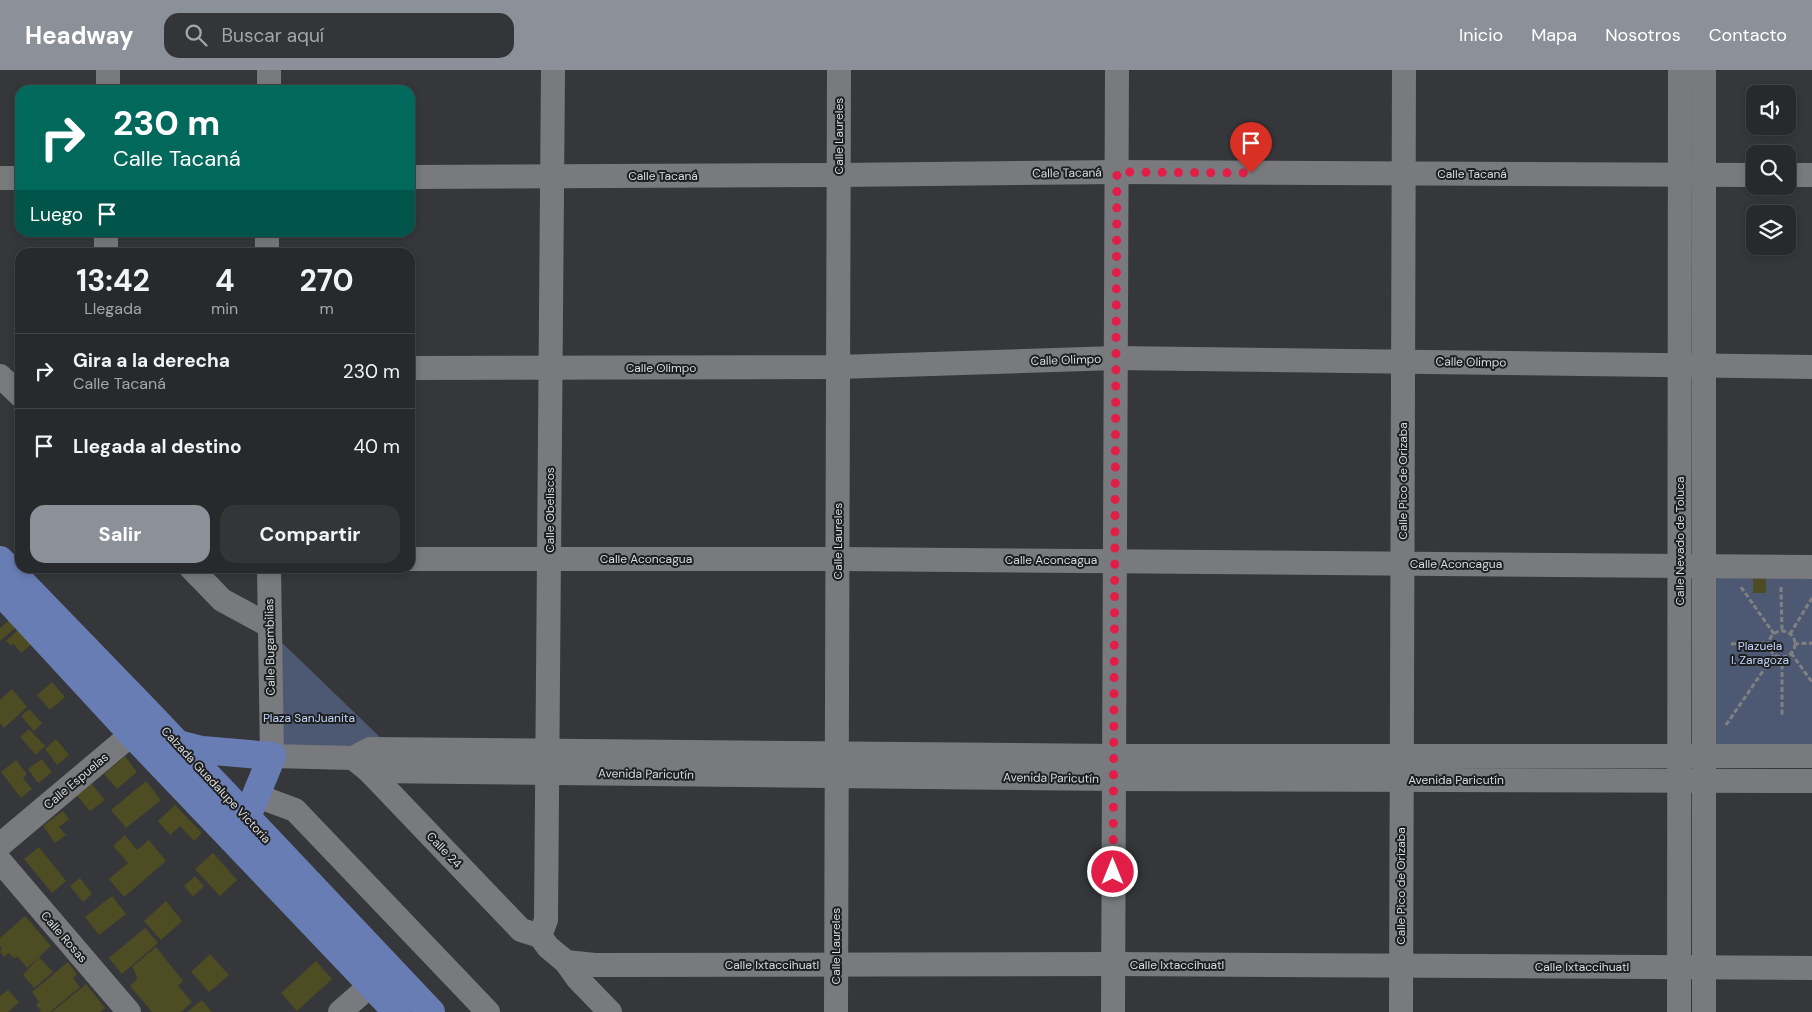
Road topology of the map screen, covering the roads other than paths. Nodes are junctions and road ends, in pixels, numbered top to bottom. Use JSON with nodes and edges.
{"nodes":[{"id":1,"x":108,"y":70,"type":"edge"},
{"id":2,"x":269,"y":70,"type":"edge"},
{"id":3,"x":553,"y":70,"type":"edge"},
{"id":4,"x":839,"y":70,"type":"edge"},
{"id":5,"x":1117,"y":70,"type":"edge"},
{"id":6,"x":1404,"y":70,"type":"edge"},
{"id":7,"x":1680,"y":70,"type":"edge"},
{"id":8,"x":1704,"y":70,"type":"edge"},
{"id":9,"x":108,"y":85,"type":"edge"},
{"id":10,"x":269,"y":85,"type":"edge"},
{"id":11,"x":1117,"y":172,"type":"junction"},
{"id":12,"x":1404,"y":173,"type":"junction"},
{"id":13,"x":839,"y":175,"type":"junction"},
{"id":14,"x":1680,"y":175,"type":"junction"},
{"id":15,"x":1704,"y":175,"type":"junction"},
{"id":16,"x":1746,"y":175,"type":"edge"},
{"id":17,"x":1796,"y":175,"type":"edge"},
{"id":18,"x":1812,"y":175,"type":"edge"},
{"id":19,"x":553,"y":176,"type":"junction"},
{"id":20,"x":415,"y":177,"type":"edge"},
{"id":21,"x":0,"y":178,"type":"edge"},
{"id":22,"x":15,"y":178,"type":"edge"},
{"id":23,"x":1116,"y":358,"type":"junction"},
{"id":24,"x":1403,"y":362,"type":"junction"},
{"id":25,"x":1680,"y":365,"type":"junction"},
{"id":26,"x":1704,"y":365,"type":"junction"},
{"id":27,"x":838,"y":367,"type":"junction"},
{"id":28,"x":1812,"y":367,"type":"edge"},
{"id":29,"x":415,"y":368,"type":"edge"},
{"id":30,"x":551,"y":368,"type":"junction"},
{"id":31,"x":15,"y":374,"type":"edge"},
{"id":32,"x":0,"y":375,"type":"edge"},
{"id":33,"x":15,"y":390,"type":"edge"},
{"id":34,"x":415,"y":559,"type":"edge"},
{"id":35,"x":550,"y":559,"type":"junction"},
{"id":36,"x":838,"y":559,"type":"junction"},
{"id":37,"x":0,"y":560,"type":"edge"},
{"id":38,"x":1115,"y":561,"type":"junction"},
{"id":39,"x":1402,"y":563,"type":"junction"},
{"id":40,"x":1680,"y":566,"type":"junction"},
{"id":41,"x":1704,"y":566,"type":"junction"},
{"id":42,"x":1812,"y":566,"type":"edge"},
{"id":43,"x":197,"y":573,"type":"edge"},
{"id":44,"x":269,"y":573,"type":"edge"},
{"id":45,"x":0,"y":591,"type":"edge"},
{"id":46,"x":270,"y":626,"type":"junction"},
{"id":47,"x":142,"y":725,"type":"junction"},
{"id":48,"x":178,"y":744,"type":"junction"},
{"id":49,"x":272,"y":756,"type":"junction"},
{"id":50,"x":1114,"y":756,"type":"junction"},
{"id":51,"x":1402,"y":756,"type":"junction"},
{"id":52,"x":1680,"y":756,"type":"junction"},
{"id":53,"x":1704,"y":756,"type":"junction"},
{"id":54,"x":1812,"y":756,"type":"edge"},
{"id":55,"x":364,"y":759,"type":"junction"},
{"id":56,"x":549,"y":762,"type":"junction"},
{"id":57,"x":837,"y":764,"type":"junction"},
{"id":58,"x":1114,"y":779,"type":"junction"},
{"id":59,"x":1402,"y":780,"type":"junction"},
{"id":60,"x":1680,"y":780,"type":"junction"},
{"id":61,"x":1704,"y":780,"type":"junction"},
{"id":62,"x":1812,"y":781,"type":"edge"},
{"id":63,"x":205,"y":792,"type":"junction"},
{"id":64,"x":268,"y":800,"type":"junction"},
{"id":65,"x":247,"y":829,"type":"junction"},
{"id":66,"x":0,"y":845,"type":"edge"},
{"id":67,"x":0,"y":862,"type":"edge"},
{"id":68,"x":544,"y":941,"type":"junction"},
{"id":69,"x":566,"y":962,"type":"junction"},
{"id":70,"x":1113,"y":964,"type":"junction"},
{"id":71,"x":836,"y":965,"type":"junction"},
{"id":72,"x":1401,"y":966,"type":"junction"},
{"id":73,"x":1679,"y":967,"type":"junction"},
{"id":74,"x":1704,"y":968,"type":"junction"},
{"id":75,"x":1812,"y":968,"type":"edge"},
{"id":76,"x":371,"y":985,"type":"junction"},
{"id":77,"x":129,"y":1012,"type":"edge"},
{"id":78,"x":340,"y":1012,"type":"edge"},
{"id":79,"x":397,"y":1012,"type":"edge"},
{"id":80,"x":431,"y":1012,"type":"edge"},
{"id":81,"x":488,"y":1012,"type":"edge"},
{"id":82,"x":610,"y":1012,"type":"edge"},
{"id":83,"x":836,"y":1012,"type":"edge"},
{"id":84,"x":1113,"y":1012,"type":"edge"},
{"id":85,"x":1401,"y":1012,"type":"edge"},
{"id":86,"x":1680,"y":1012,"type":"edge"},
{"id":87,"x":1704,"y":1012,"type":"edge"}],
"edges":[{"from":1,"to":9,"type":"street"},
{"from":2,"to":10,"type":"street"},
{"from":3,"to":19,"type":"street","name":"Calle Obeliscos"},
{"from":4,"to":13,"type":"street","name":"Calle Laureles"},
{"from":5,"to":11,"type":"street"},
{"from":6,"to":12,"type":"street","name":"Calle Pico de Orizaba"},
{"from":7,"to":14,"type":"street","name":"Calle Nevado de Toluca"},
{"from":8,"to":15,"type":"street","name":"Calle Nevado de Toluca"},
{"from":11,"to":12,"type":"street","name":"Calle Tacaná"},
{"from":11,"to":13,"type":"street","name":"Calle Tacaná"},
{"from":11,"to":23,"type":"street"},
{"from":12,"to":14,"type":"street","name":"Calle Tacaná"},
{"from":12,"to":24,"type":"street","name":"Calle Pico de Orizaba"},
{"from":13,"to":19,"type":"street","name":"Calle Tacaná"},
{"from":13,"to":27,"type":"street","name":"Calle Laureles"},
{"from":14,"to":15,"type":"street","name":"Calle Tacaná"},
{"from":14,"to":25,"type":"street","name":"Calle Nevado de Toluca"},
{"from":15,"to":16,"type":"street","name":"Calle Tacaná"},
{"from":15,"to":26,"type":"street","name":"Calle Nevado de Toluca"},
{"from":17,"to":18,"type":"street"},
{"from":19,"to":20,"type":"street","name":"Calle Tacaná"},
{"from":19,"to":30,"type":"street","name":"Calle Obeliscos"},
{"from":21,"to":22,"type":"street"},
{"from":23,"to":24,"type":"street","name":"Calle Olimpo"},
{"from":23,"to":27,"type":"street","name":"Calle Olimpo"},
{"from":23,"to":38,"type":"street"},
{"from":24,"to":25,"type":"street","name":"Calle Olimpo"},
{"from":24,"to":39,"type":"street","name":"Calle Pico de Orizaba"},
{"from":25,"to":26,"type":"street","name":"Calle Olimpo"},
{"from":25,"to":40,"type":"street","name":"Calle Nevado de Toluca"},
{"from":26,"to":28,"type":"street","name":"Calle Olimpo"},
{"from":26,"to":41,"type":"street","name":"Calle Nevado de Toluca"},
{"from":27,"to":30,"type":"street","name":"Calle Olimpo"},
{"from":27,"to":36,"type":"street","name":"Calle Laureles"},
{"from":29,"to":30,"type":"street","name":"Calle Olimpo"},
{"from":30,"to":35,"type":"street","name":"Calle Obeliscos"},
{"from":31,"to":32,"type":"street"},
{"from":32,"to":33,"type":"street"},
{"from":34,"to":35,"type":"street","name":"Calle Aconcagua"},
{"from":35,"to":36,"type":"street","name":"Calle Aconcagua"},
{"from":35,"to":56,"type":"street","name":"Calle Obeliscos"},
{"from":36,"to":38,"type":"street","name":"Calle Aconcagua"},
{"from":36,"to":57,"type":"street","name":"Calle Laureles"},
{"from":37,"to":47,"type":"main road","name":"Calzada Guadalupe Victoria"},
{"from":38,"to":39,"type":"street","name":"Calle Aconcagua"},
{"from":38,"to":50,"type":"street"},
{"from":39,"to":40,"type":"street","name":"Calle Aconcagua"},
{"from":39,"to":51,"type":"street","name":"Calle Pico de Orizaba"},
{"from":40,"to":41,"type":"street","name":"Calle Aconcagua"},
{"from":40,"to":52,"type":"street","name":"Calle Nevado de Toluca"},
{"from":41,"to":42,"type":"street","name":"Calle Aconcagua"},
{"from":41,"to":53,"type":"street","name":"Calle Nevado de Toluca"},
{"from":43,"to":46,"type":"street"},
{"from":44,"to":46,"type":"street","name":"Calle Bugambilias"},
{"from":45,"to":47,"type":"main road","name":"Calzada Guadalupe Victoria"},
{"from":46,"to":49,"type":"street","name":"Calle Bugambilias"},
{"from":47,"to":48,"type":"main road","name":"Calzada Guadalupe Victoria"},
{"from":47,"to":63,"type":"main road","name":"Calzada Guadalupe Victoria"},
{"from":47,"to":66,"type":"street","name":"Calle Espuelas"},
{"from":48,"to":49,"type":"main road"},
{"from":48,"to":63,"type":"main road","name":"Calzada Guadalupe Victoria"},
{"from":49,"to":55,"type":"street","name":"Avenida Paricutín"},
{"from":49,"to":63,"type":"main road"},
{"from":49,"to":64,"type":"main road"},
{"from":49,"to":65,"type":"main road"},
{"from":50,"to":51,"type":"street","name":"Avenida Paricutín"},
{"from":50,"to":57,"type":"street","name":"Avenida Paricutín"},
{"from":50,"to":58,"type":"street"},
{"from":51,"to":52,"type":"street","name":"Avenida Paricutín"},
{"from":51,"to":59,"type":"street","name":"Calle Pico de Orizaba"},
{"from":52,"to":53,"type":"street","name":"Avenida Paricutín"},
{"from":52,"to":60,"type":"street","name":"Calle Nevado de Toluca"},
{"from":53,"to":54,"type":"street","name":"Avenida Paricutín"},
{"from":53,"to":61,"type":"street","name":"Calle Nevado de Toluca"},
{"from":55,"to":56,"type":"street","name":"Avenida Paricutín"},
{"from":55,"to":68,"type":"street","name":"Calle 24"},
{"from":56,"to":57,"type":"street","name":"Avenida Paricutín"},
{"from":56,"to":68,"type":"street","name":"Calle Obeliscos"},
{"from":57,"to":58,"type":"street","name":"Avenida Paricutín"},
{"from":57,"to":71,"type":"street","name":"Calle Laureles"},
{"from":58,"to":59,"type":"street","name":"Avenida Paricutín"},
{"from":58,"to":70,"type":"street"},
{"from":59,"to":60,"type":"street","name":"Avenida Paricutín"},
{"from":59,"to":72,"type":"street","name":"Calle Pico de Orizaba"},
{"from":60,"to":61,"type":"street","name":"Avenida Paricutín"},
{"from":60,"to":73,"type":"street","name":"Calle Nevado de Toluca"},
{"from":61,"to":62,"type":"street","name":"Avenida Paricutín"},
{"from":61,"to":74,"type":"street","name":"Calle Nevado de Toluca"},
{"from":63,"to":65,"type":"main road","name":"Calzada Guadalupe Victoria"},
{"from":64,"to":65,"type":"main road"},
{"from":64,"to":81,"type":"street"},
{"from":65,"to":76,"type":"main road","name":"Calzada Guadalupe Victoria"},
{"from":65,"to":80,"type":"main road","name":"Calzada Guadalupe Victoria"},
{"from":67,"to":77,"type":"street","name":"Calle Rosas"},
{"from":68,"to":69,"type":"street"},
{"from":69,"to":71,"type":"street","name":"Calle Ixtaccihuatl"},
{"from":69,"to":82,"type":"street"},
{"from":70,"to":71,"type":"street","name":"Calle Ixtaccihuatl"},
{"from":70,"to":72,"type":"street","name":"Calle Ixtaccihuatl"},
{"from":70,"to":84,"type":"street"},
{"from":71,"to":83,"type":"street","name":"Calle Laureles"},
{"from":72,"to":73,"type":"street","name":"Calle Ixtaccihuatl"},
{"from":72,"to":85,"type":"street","name":"Calle Pico de Orizaba"},
{"from":73,"to":74,"type":"street","name":"Calle Ixtaccihuatl"},
{"from":73,"to":86,"type":"street","name":"Calle Nevado de Toluca"},
{"from":74,"to":75,"type":"street","name":"Calle Ixtaccihuatl"},
{"from":74,"to":87,"type":"street","name":"Calle Nevado de Toluca"},
{"from":76,"to":78,"type":"street"},
{"from":76,"to":79,"type":"main road","name":"Calzada Guadalupe Victoria"}]}
